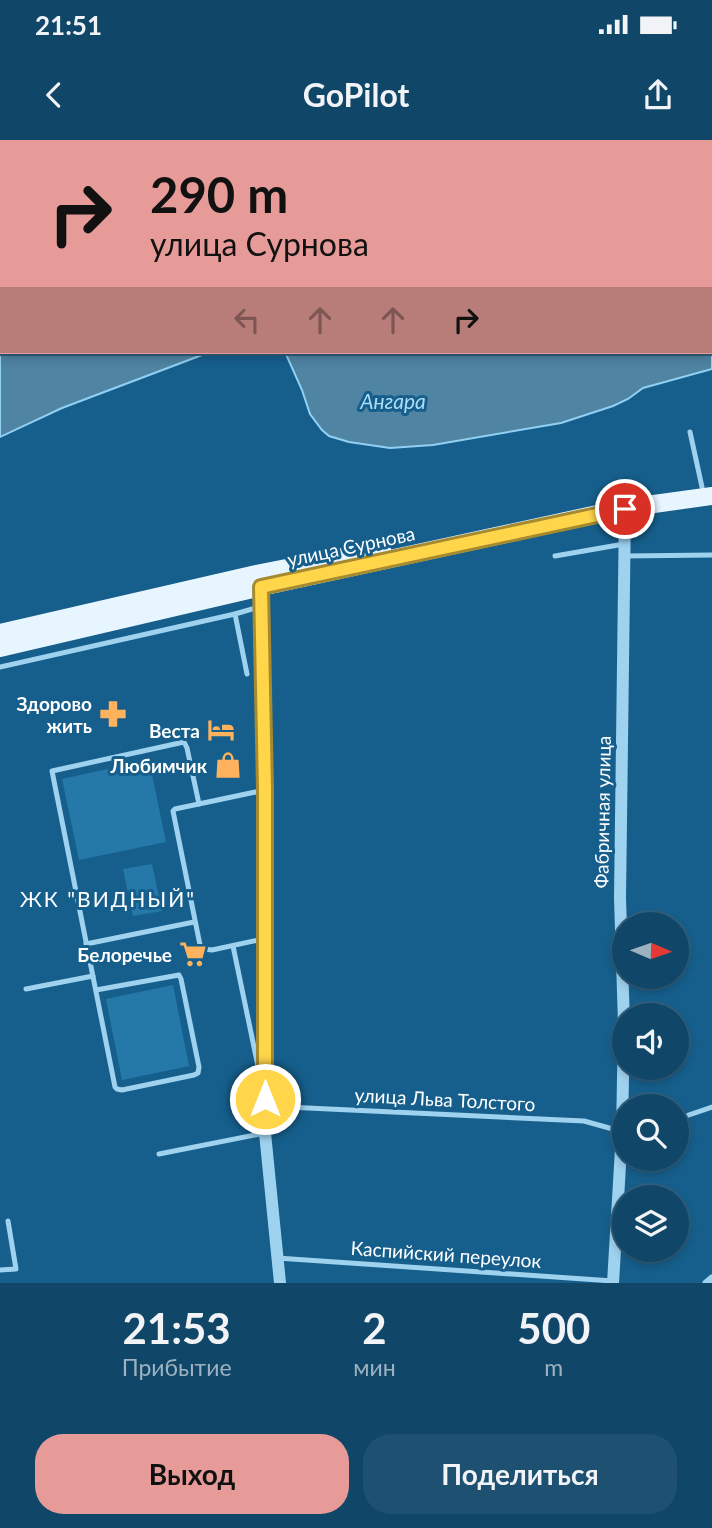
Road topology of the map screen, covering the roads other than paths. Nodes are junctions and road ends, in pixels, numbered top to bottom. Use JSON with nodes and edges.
{"nodes":[{"id":1,"x":691,"y":432,"type":"dead end"},
{"id":2,"x":709,"y":489,"type":"edge"},
{"id":3,"x":625,"y":509,"type":"junction"},
{"id":4,"x":624,"y":550,"type":"junction"},
{"id":5,"x":712,"y":555,"type":"edge"},
{"id":6,"x":555,"y":556,"type":"dead end"},
{"id":7,"x":261,"y":587,"type":"junction"},
{"id":8,"x":262,"y":606,"type":"junction"},
{"id":9,"x":235,"y":614,"type":"junction"},
{"id":10,"x":0,"y":633,"type":"edge"},
{"id":11,"x":0,"y":648,"type":"edge"},
{"id":12,"x":0,"y":667,"type":"edge"},
{"id":13,"x":247,"y":674,"type":"dead end"},
{"id":14,"x":265,"y":790,"type":"junction"},
{"id":15,"x":199,"y":804,"type":"junction"},
{"id":16,"x":194,"y":922,"type":"junction"},
{"id":17,"x":264,"y":939,"type":"junction"},
{"id":18,"x":86,"y":944,"type":"junction"},
{"id":19,"x":233,"y":946,"type":"junction"},
{"id":20,"x":93,"y":976,"type":"junction"},
{"id":21,"x":26,"y":989,"type":"dead end"},
{"id":22,"x":96,"y":990,"type":"junction"},
{"id":23,"x":623,"y":1094,"type":"edge"},
{"id":24,"x":265,"y":1102,"type":"junction"},
{"id":25,"x":712,"y":1107,"type":"edge"},
{"id":26,"x":689,"y":1115,"type":"edge"},
{"id":27,"x":612,"y":1128,"type":"edge"},
{"id":28,"x":265,"y":1133,"type":"junction"},
{"id":29,"x":159,"y":1154,"type":"dead end"},
{"id":30,"x":620,"y":1171,"type":"edge"},
{"id":31,"x":8,"y":1221,"type":"dead end"},
{"id":32,"x":277,"y":1258,"type":"junction"},
{"id":33,"x":0,"y":1270,"type":"edge"},
{"id":34,"x":712,"y":1278,"type":"edge"},
{"id":35,"x":613,"y":1282,"type":"edge"},
{"id":36,"x":280,"y":1283,"type":"edge"},
{"id":37,"x":706,"y":1283,"type":"edge"}],
"edges":[{"from":1,"to":2,"type":"lane"},
{"from":2,"to":3,"type":"main road","name":"улица Сурнова"},
{"from":2,"to":10,"type":"main road","name":"улица Сурнова"},
{"from":3,"to":4,"type":"street","name":"Фабричная улица"},
{"from":3,"to":7,"type":"main road","name":"улица Сурнова"},
{"from":4,"to":5,"type":"lane"},
{"from":4,"to":6,"type":"lane"},
{"from":4,"to":23,"type":"street","name":"Фабричная улица"},
{"from":7,"to":8,"type":"street"},
{"from":7,"to":11,"type":"main road","name":"улица Сурнова"},
{"from":8,"to":9,"type":"lane"},
{"from":8,"to":14,"type":"street"},
{"from":9,"to":12,"type":"lane"},
{"from":9,"to":13,"type":"lane"},
{"from":14,"to":15,"type":"lane"},
{"from":14,"to":17,"type":"street"},
{"from":15,"to":16,"type":"lane"},
{"from":15,"to":18,"type":"lane"},
{"from":16,"to":18,"type":"lane"},
{"from":16,"to":19,"type":"lane"},
{"from":17,"to":19,"type":"lane"},
{"from":17,"to":24,"type":"street"},
{"from":18,"to":20,"type":"lane"},
{"from":19,"to":24,"type":"lane"},
{"from":20,"to":21,"type":"lane"},
{"from":20,"to":22,"type":"lane"},
{"from":22,"to":22,"type":"lane"},
{"from":24,"to":27,"type":"lane","name":"улица Льва Толстого"},
{"from":24,"to":28,"type":"street"},
{"from":25,"to":26,"type":"lane"},
{"from":28,"to":29,"type":"lane"},
{"from":28,"to":32,"type":"street"},
{"from":30,"to":35,"type":"street","name":"Фабричная улица"},
{"from":31,"to":33,"type":"lane"},
{"from":32,"to":35,"type":"lane","name":"Каспийский переулок"},
{"from":32,"to":36,"type":"street"},
{"from":34,"to":37,"type":"street"}]}
